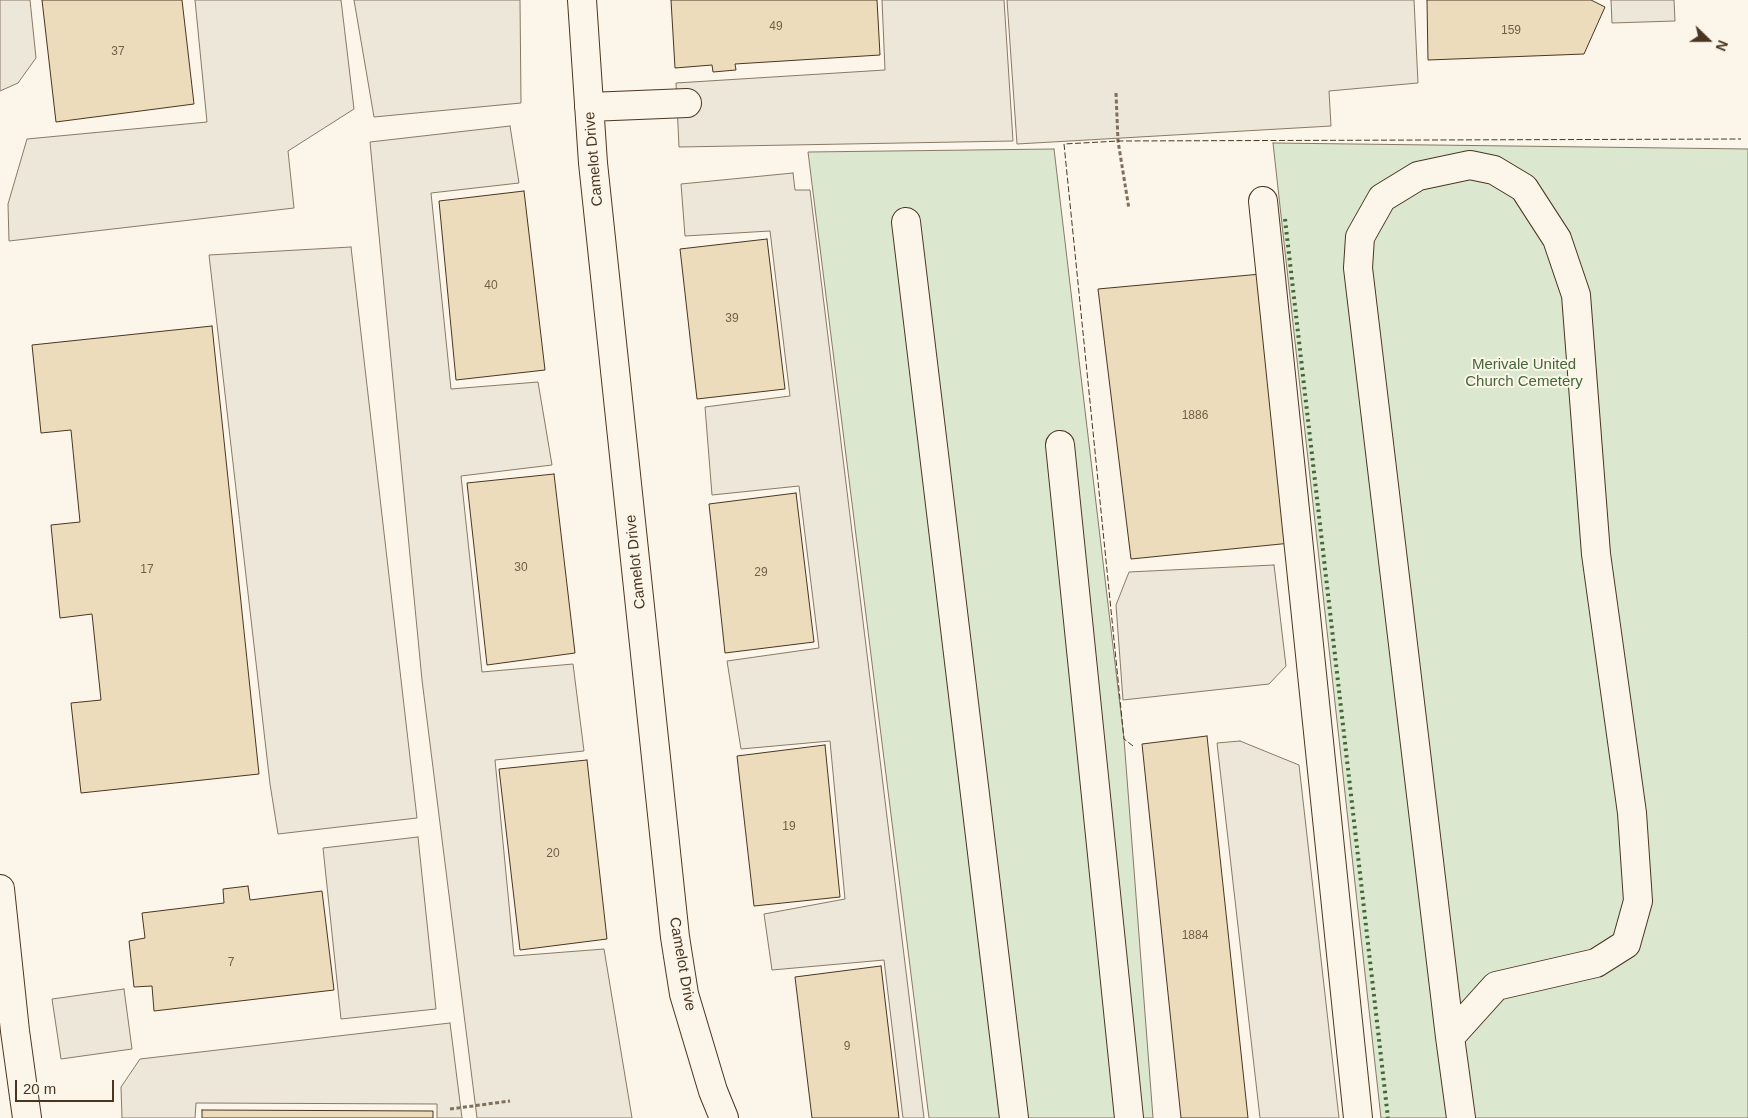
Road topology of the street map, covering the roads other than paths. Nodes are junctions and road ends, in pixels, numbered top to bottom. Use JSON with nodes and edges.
{"nodes":[{"id":1,"x":582,"y":0,"type":"edge"},
{"id":2,"x":687,"y":103,"type":"dead end"},
{"id":3,"x":589,"y":107,"type":"junction"},
{"id":4,"x":1263,"y":201,"type":"dead end"},
{"id":5,"x":906,"y":222,"type":"dead end"},
{"id":6,"x":1060,"y":445,"type":"dead end"},
{"id":7,"x":0,"y":889,"type":"edge"},
{"id":8,"x":7,"y":1032,"type":"edge"},
{"id":9,"x":1450,"y":1037,"type":"junction"},
{"id":10,"x":26,"y":1118,"type":"edge"},
{"id":11,"x":724,"y":1118,"type":"edge"},
{"id":12,"x":1014,"y":1118,"type":"edge"},
{"id":13,"x":1129,"y":1118,"type":"edge"},
{"id":14,"x":1358,"y":1118,"type":"edge"},
{"id":15,"x":1460,"y":1118,"type":"edge"}],
"edges":[{"from":1,"to":3,"type":"street","name":"Camelot Drive"},
{"from":2,"to":3,"type":"street"},
{"from":3,"to":11,"type":"street","name":"Camelot Drive"},
{"from":4,"to":14,"type":"street"},
{"from":5,"to":12,"type":"street"},
{"from":6,"to":13,"type":"street"},
{"from":7,"to":8,"type":"street"},
{"from":8,"to":10,"type":"street"},
{"from":9,"to":9,"type":"street"},
{"from":9,"to":15,"type":"street"}]}
